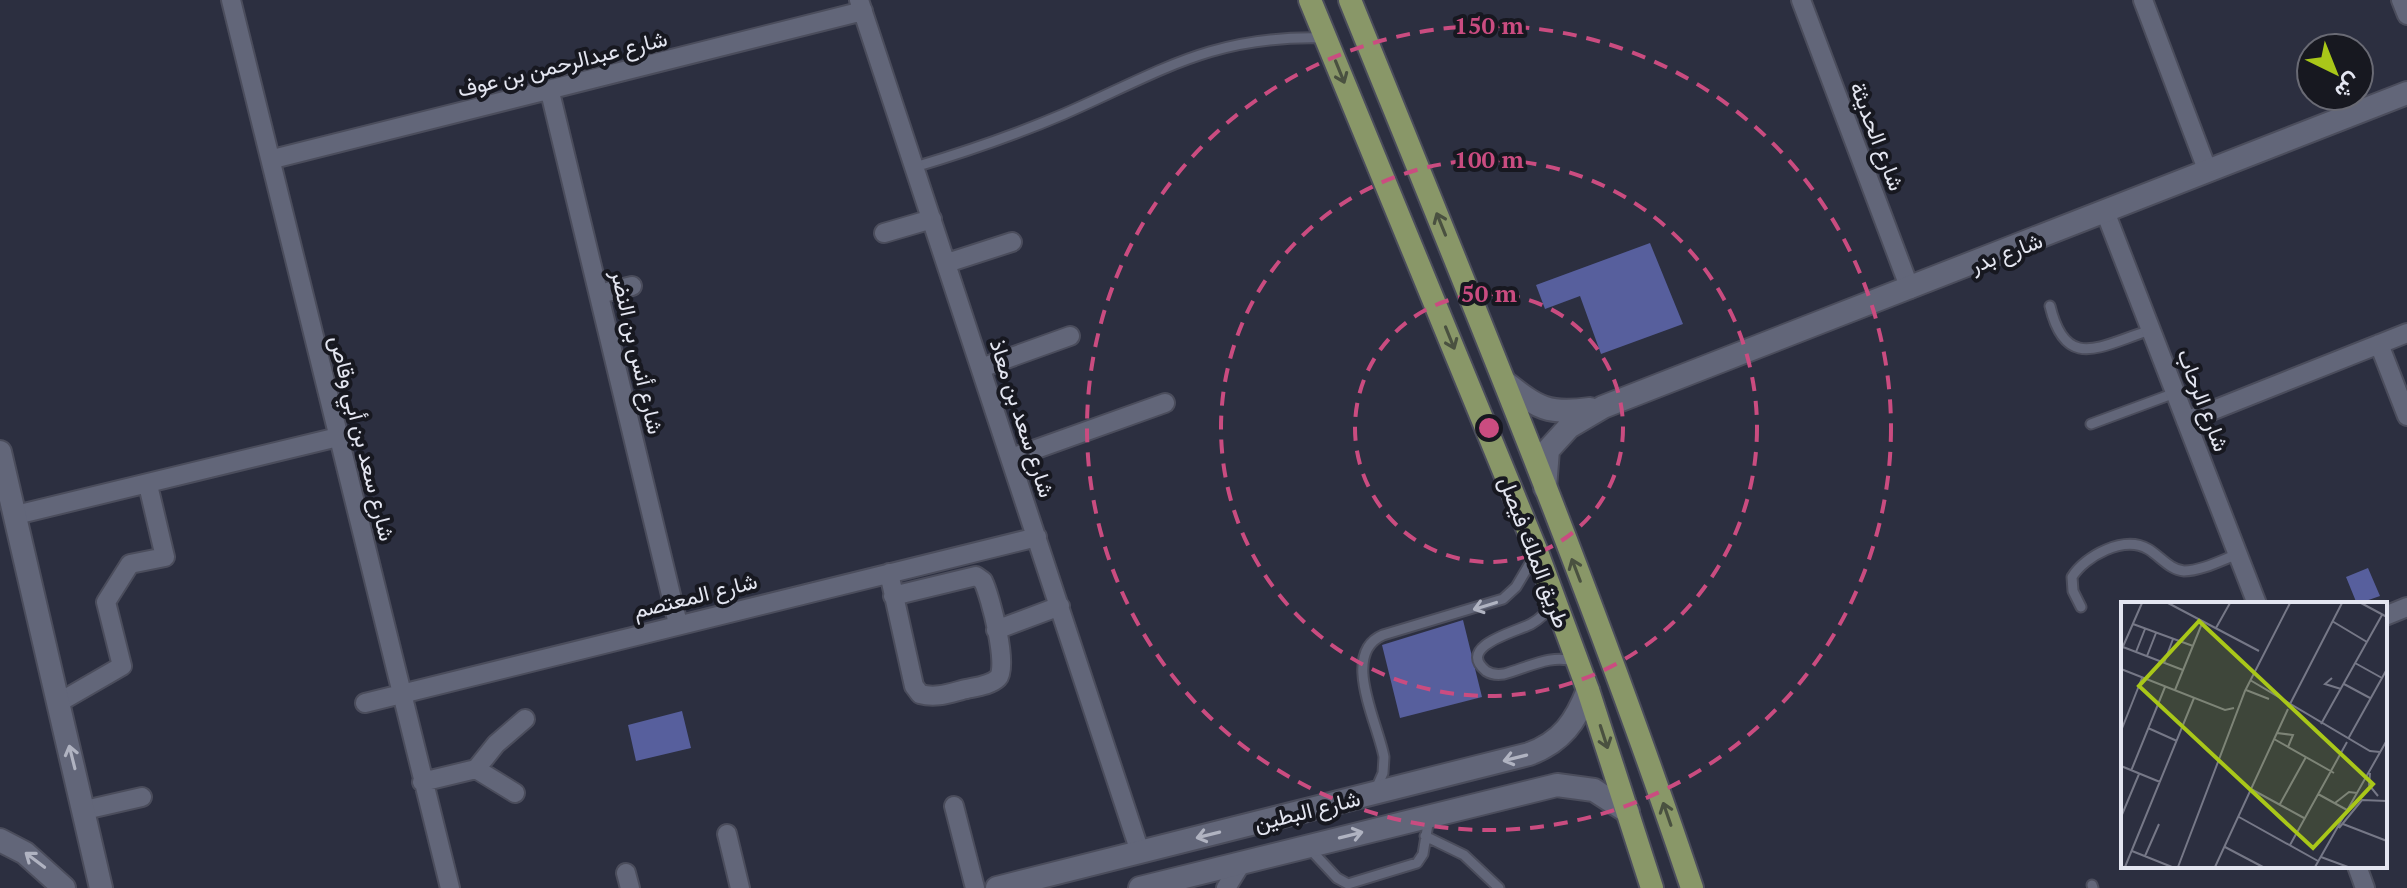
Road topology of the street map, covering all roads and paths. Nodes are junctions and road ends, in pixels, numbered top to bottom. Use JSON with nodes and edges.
{"nodes":[{"id":1,"x":231,"y":0,"type":"edge"},
{"id":2,"x":1310,"y":0,"type":"edge"},
{"id":3,"x":1350,"y":0,"type":"edge"},
{"id":4,"x":1801,"y":0,"type":"edge"},
{"id":5,"x":2143,"y":0,"type":"edge"},
{"id":6,"x":2401,"y":0,"type":"edge"},
{"id":7,"x":861,"y":6,"type":"edge"},
{"id":8,"x":2407,"y":15,"type":"edge"},
{"id":9,"x":1325,"y":38,"type":"junction"},
{"id":10,"x":550,"y":92,"type":"junction"},
{"id":11,"x":2407,"y":93,"type":"edge"},
{"id":12,"x":273,"y":159,"type":"junction"},
{"id":13,"x":915,"y":167,"type":"junction"},
{"id":14,"x":2208,"y":172,"type":"junction"},
{"id":15,"x":2106,"y":214,"type":"junction"},
{"id":16,"x":932,"y":219,"type":"junction"},
{"id":17,"x":884,"y":233,"type":"dead end"},
{"id":18,"x":1012,"y":242,"type":"dead end"},
{"id":19,"x":947,"y":263,"type":"junction"},
{"id":20,"x":632,"y":286,"type":"dead end"},
{"id":21,"x":1910,"y":289,"type":"junction"},
{"id":22,"x":599,"y":294,"type":"junction"},
{"id":23,"x":2050,"y":306,"type":"dead end"},
{"id":24,"x":2151,"y":330,"type":"junction"},
{"id":25,"x":2407,"y":333,"type":"edge"},
{"id":26,"x":1070,"y":336,"type":"dead end"},
{"id":27,"x":2379,"y":344,"type":"junction"},
{"id":28,"x":981,"y":368,"type":"junction"},
{"id":29,"x":1506,"y":383,"type":"junction"},
{"id":30,"x":2175,"y":393,"type":"junction"},
{"id":31,"x":1165,"y":403,"type":"dead end"},
{"id":32,"x":1603,"y":407,"type":"junction"},
{"id":33,"x":2407,"y":416,"type":"edge"},
{"id":34,"x":2186,"y":421,"type":"junction"},
{"id":35,"x":2091,"y":424,"type":"dead end"},
{"id":36,"x":338,"y":437,"type":"junction"},
{"id":37,"x":0,"y":452,"type":"edge"},
{"id":38,"x":1011,"y":458,"type":"junction"},
{"id":39,"x":148,"y":485,"type":"junction"},
{"id":40,"x":1545,"y":489,"type":"junction"},
{"id":41,"x":16,"y":515,"type":"junction"},
{"id":42,"x":1037,"y":537,"type":"junction"},
{"id":43,"x":1537,"y":552,"type":"junction"},
{"id":44,"x":2238,"y":554,"type":"junction"},
{"id":45,"x":889,"y":573,"type":"junction"},
{"id":46,"x":893,"y":596,"type":"junction"},
{"id":47,"x":1554,"y":600,"type":"junction"},
{"id":48,"x":2256,"y":602,"type":"edge"},
{"id":49,"x":1060,"y":606,"type":"junction"},
{"id":50,"x":2081,"y":607,"type":"dead end"},
{"id":51,"x":2407,"y":607,"type":"edge"},
{"id":52,"x":2387,"y":615,"type":"edge"},
{"id":53,"x":678,"y":624,"type":"junction"},
{"id":54,"x":996,"y":630,"type":"junction"},
{"id":55,"x":1578,"y":663,"type":"junction"},
{"id":56,"x":1588,"y":690,"type":"junction"},
{"id":57,"x":401,"y":695,"type":"junction"},
{"id":58,"x":58,"y":703,"type":"junction"},
{"id":59,"x":365,"y":703,"type":"dead end"},
{"id":60,"x":522,"y":713,"type":"dead end"},
{"id":61,"x":476,"y":769,"type":"junction"},
{"id":62,"x":1434,"y":778,"type":"junction"},
{"id":63,"x":422,"y":782,"type":"junction"},
{"id":64,"x":515,"y":793,"type":"dead end"},
{"id":65,"x":1373,"y":793,"type":"junction"},
{"id":66,"x":142,"y":797,"type":"dead end"},
{"id":67,"x":954,"y":806,"type":"dead end"},
{"id":68,"x":85,"y":810,"type":"junction"},
{"id":69,"x":1628,"y":812,"type":"junction"},
{"id":70,"x":1428,"y":826,"type":"junction"},
{"id":71,"x":727,"y":834,"type":"dead end"},
{"id":72,"x":0,"y":840,"type":"edge"},
{"id":73,"x":1307,"y":846,"type":"junction"},
{"id":74,"x":1140,"y":852,"type":"junction"},
{"id":75,"x":1242,"y":862,"type":"junction"},
{"id":76,"x":2358,"y":868,"type":"edge"},
{"id":77,"x":1156,"y":886,"type":"edge"},
{"id":78,"x":64,"y":888,"type":"edge"},
{"id":79,"x":101,"y":888,"type":"edge"},
{"id":80,"x":450,"y":888,"type":"edge"},
{"id":81,"x":740,"y":888,"type":"edge"},
{"id":82,"x":975,"y":888,"type":"edge"},
{"id":83,"x":997,"y":888,"type":"edge"},
{"id":84,"x":1226,"y":888,"type":"edge"},
{"id":85,"x":1499,"y":888,"type":"edge"},
{"id":86,"x":1652,"y":888,"type":"edge"},
{"id":87,"x":1692,"y":888,"type":"edge"},
{"id":88,"x":2365,"y":888,"type":"edge"}],
"edges":[{"from":1,"to":12,"type":"street","name":"شارع سعد بن أبي وقاص"},
{"from":2,"to":9,"type":"main road","name":"طريق الملك فيصل"},
{"from":29,"to":3,"type":"main road","name":"طريق الملك فيصل","one_way":true},
{"from":4,"to":21,"type":"street","name":"شارع الحديثة"},
{"from":5,"to":14,"type":"street"},
{"from":6,"to":8,"type":"street"},
{"from":7,"to":10,"type":"street","name":"شارع عبدالرحمن بن عوف"},
{"from":7,"to":13,"type":"street","name":"شارع سعد بن معاذ"},
{"from":9,"to":13,"type":"lane"},
{"from":9,"to":43,"type":"main road","name":"طريق الملك فيصل","one_way":true},
{"from":10,"to":12,"type":"street","name":"شارع عبدالرحمن بن عوف"},
{"from":10,"to":22,"type":"street","name":"شارع أنس بن النضر"},
{"from":11,"to":14,"type":"street","name":"شارع بدر"},
{"from":12,"to":36,"type":"street","name":"شارع سعد بن أبي وقاص"},
{"from":13,"to":16,"type":"street","name":"شارع سعد بن معاذ"},
{"from":14,"to":15,"type":"street","name":"شارع بدر"},
{"from":15,"to":21,"type":"street","name":"شارع بدر"},
{"from":15,"to":24,"type":"street","name":"شارع الرحاب"},
{"from":16,"to":17,"type":"street"},
{"from":16,"to":19,"type":"street","name":"شارع سعد بن معاذ"},
{"from":18,"to":19,"type":"street"},
{"from":19,"to":28,"type":"street","name":"شارع سعد بن معاذ"},
{"from":20,"to":22,"type":"street"},
{"from":21,"to":32,"type":"street","name":"شارع بدر"},
{"from":22,"to":53,"type":"street","name":"شارع أنس بن النضر"},
{"from":23,"to":24,"type":"lane"},
{"from":24,"to":30,"type":"street","name":"شارع الرحاب"},
{"from":25,"to":27,"type":"street"},
{"from":26,"to":28,"type":"street"},
{"from":27,"to":33,"type":"street"},
{"from":27,"to":34,"type":"street"},
{"from":28,"to":38,"type":"street","name":"شارع سعد بن معاذ"},
{"from":29,"to":32,"type":"street","name":"شارع بدر"},
{"from":29,"to":40,"type":"main road","name":"طريق الملك فيصل"},
{"from":30,"to":34,"type":"street","name":"شارع الرحاب"},
{"from":30,"to":35,"type":"lane"},
{"from":31,"to":38,"type":"street"},
{"from":32,"to":40,"type":"street","name":"شارع بدر"},
{"from":34,"to":44,"type":"street","name":"شارع الرحاب"},
{"from":36,"to":39,"type":"street"},
{"from":36,"to":57,"type":"street","name":"شارع سعد بن أبي وقاص"},
{"from":37,"to":41,"type":"street"},
{"from":38,"to":42,"type":"street","name":"شارع سعد بن معاذ"},
{"from":39,"to":41,"type":"street"},
{"from":39,"to":58,"type":"street"},
{"from":87,"to":40,"type":"main road","name":"طريق الملك فيصل","one_way":true},
{"from":41,"to":58,"type":"street"},
{"from":42,"to":45,"type":"street","name":"شارع المعتصم"},
{"from":42,"to":49,"type":"street","name":"شارع سعد بن معاذ"},
{"from":43,"to":47,"type":"main road","name":"طريق الملك فيصل"},
{"from":43,"to":65,"type":"lane","one_way":true},
{"from":44,"to":48,"type":"street","name":"شارع الرحاب"},
{"from":44,"to":50,"type":"lane"},
{"from":45,"to":46,"type":"street"},
{"from":45,"to":53,"type":"street","name":"شارع المعتصم"},
{"from":46,"to":54,"type":"street"},
{"from":46,"to":54,"type":"street"},
{"from":47,"to":55,"type":"main road","name":"طريق الملك فيصل"},
{"from":47,"to":55,"type":"lane"},
{"from":49,"to":54,"type":"street"},
{"from":49,"to":74,"type":"street","name":"شارع سعد بن معاذ"},
{"from":51,"to":52,"type":"street"},
{"from":53,"to":57,"type":"street","name":"شارع المعتصم"},
{"from":55,"to":56,"type":"main road","name":"طريق الملك فيصل"},
{"from":56,"to":62,"type":"street","name":"شارع البطين","one_way":true},
{"from":56,"to":69,"type":"main road","name":"طريق الملك فيصل","one_way":true},
{"from":57,"to":59,"type":"street","name":"شارع المعتصم"},
{"from":57,"to":63,"type":"street","name":"شارع سعد بن أبي وقاص"},
{"from":68,"to":58,"type":"street","one_way":true},
{"from":60,"to":61,"type":"street"},
{"from":61,"to":63,"type":"street"},
{"from":61,"to":64,"type":"street"},
{"from":62,"to":65,"type":"street","name":"شارع البطين"},
{"from":62,"to":70,"type":"street"},
{"from":63,"to":80,"type":"street","name":"شارع سعد بن أبي وقاص"},
{"from":65,"to":74,"type":"street","name":"شارع البطين","one_way":true},
{"from":66,"to":68,"type":"street"},
{"from":67,"to":82,"type":"street"},
{"from":68,"to":79,"type":"street"},
{"from":69,"to":70,"type":"street","name":"شارع البطين"},
{"from":69,"to":86,"type":"main road","name":"طريق الملك فيصل"},
{"from":73,"to":70,"type":"street","name":"شارع البطين","one_way":true},
{"from":70,"to":73,"type":"lane"},
{"from":70,"to":85,"type":"lane"},
{"from":71,"to":81,"type":"street"},
{"from":78,"to":72,"type":"street","one_way":true},
{"from":73,"to":75,"type":"street","name":"شارع البطين"},
{"from":74,"to":83,"type":"street","name":"شارع البطين"},
{"from":75,"to":77,"type":"street","name":"شارع البطين"},
{"from":75,"to":84,"type":"street"},
{"from":76,"to":88,"type":"street"}]}
